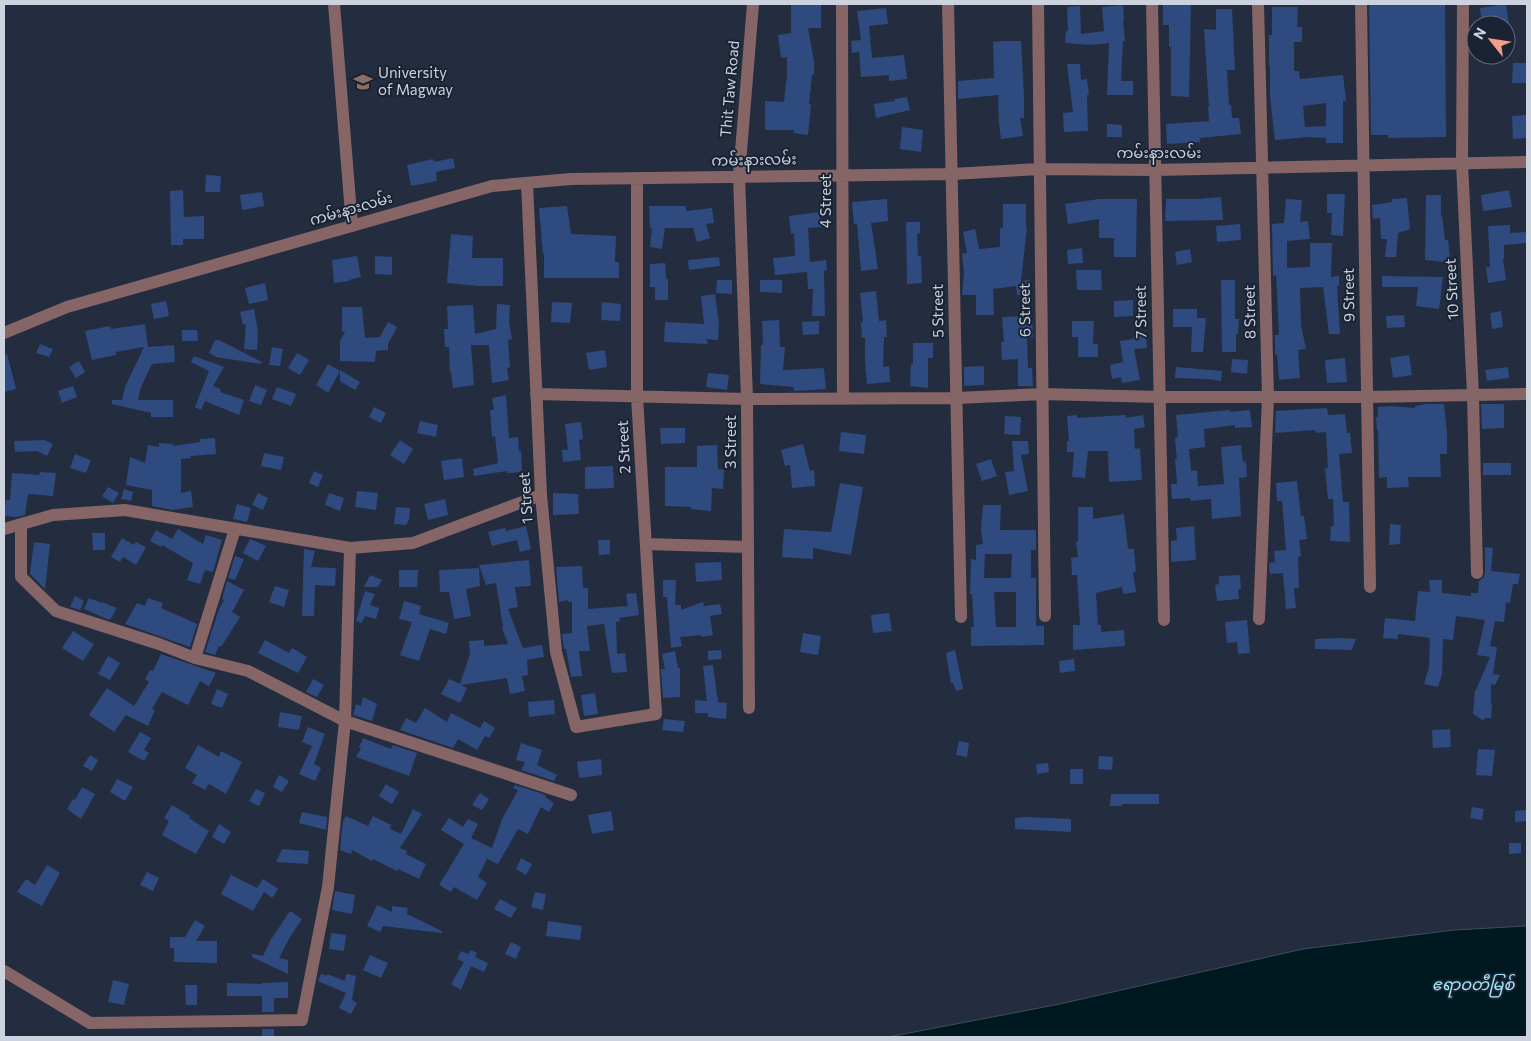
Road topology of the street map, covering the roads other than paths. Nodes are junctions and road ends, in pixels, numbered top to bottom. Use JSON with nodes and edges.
{"nodes":[{"id":1,"x":334,"y":4,"type":"edge"},
{"id":2,"x":753,"y":4,"type":"edge"},
{"id":3,"x":842,"y":4,"type":"edge"},
{"id":4,"x":948,"y":4,"type":"edge"},
{"id":5,"x":1038,"y":4,"type":"edge"},
{"id":6,"x":1152,"y":4,"type":"edge"},
{"id":7,"x":1258,"y":4,"type":"edge"},
{"id":8,"x":1361,"y":4,"type":"edge"},
{"id":9,"x":1463,"y":4,"type":"edge"},
{"id":10,"x":1527,"y":162,"type":"edge"},
{"id":11,"x":1462,"y":164,"type":"junction"},
{"id":12,"x":1364,"y":165,"type":"junction"},
{"id":13,"x":1262,"y":167,"type":"junction"},
{"id":14,"x":1040,"y":169,"type":"junction"},
{"id":15,"x":1155,"y":170,"type":"junction"},
{"id":16,"x":952,"y":174,"type":"junction"},
{"id":17,"x":842,"y":175,"type":"junction"},
{"id":18,"x":739,"y":176,"type":"junction"},
{"id":19,"x":637,"y":178,"type":"junction"},
{"id":20,"x":528,"y":183,"type":"junction"},
{"id":21,"x":352,"y":226,"type":"junction"},
{"id":22,"x":4,"y":333,"type":"edge"},
{"id":23,"x":536,"y":394,"type":"junction"},
{"id":24,"x":1043,"y":394,"type":"junction"},
{"id":25,"x":1527,"y":394,"type":"edge"},
{"id":26,"x":1473,"y":395,"type":"junction"},
{"id":27,"x":637,"y":397,"type":"junction"},
{"id":28,"x":1159,"y":397,"type":"junction"},
{"id":29,"x":1268,"y":397,"type":"junction"},
{"id":30,"x":1367,"y":397,"type":"junction"},
{"id":31,"x":956,"y":398,"type":"junction"},
{"id":32,"x":748,"y":399,"type":"junction"},
{"id":33,"x":843,"y":399,"type":"junction"},
{"id":34,"x":541,"y":495,"type":"junction"},
{"id":35,"x":21,"y":524,"type":"junction"},
{"id":36,"x":4,"y":529,"type":"edge"},
{"id":37,"x":235,"y":529,"type":"junction"},
{"id":38,"x":646,"y":544,"type":"junction"},
{"id":39,"x":748,"y":547,"type":"junction"},
{"id":40,"x":350,"y":548,"type":"junction"},
{"id":41,"x":1476,"y":573,"type":"dead end"},
{"id":42,"x":1370,"y":587,"type":"dead end"},
{"id":43,"x":1045,"y":616,"type":"dead end"},
{"id":44,"x":961,"y":617,"type":"dead end"},
{"id":45,"x":1259,"y":619,"type":"dead end"},
{"id":46,"x":1164,"y":620,"type":"dead end"},
{"id":47,"x":195,"y":658,"type":"junction"},
{"id":48,"x":749,"y":708,"type":"dead end"},
{"id":49,"x":656,"y":714,"type":"joint"},
{"id":50,"x":345,"y":721,"type":"junction"},
{"id":51,"x":571,"y":795,"type":"dead end"},
{"id":52,"x":4,"y":971,"type":"edge"}],
"edges":[{"from":1,"to":21,"type":"street"},
{"from":2,"to":18,"type":"street","name":"Thit Taw Road"},
{"from":3,"to":17,"type":"street","name":"4 Street"},
{"from":4,"to":16,"type":"street","name":"5 Street"},
{"from":5,"to":14,"type":"street","name":"6 Street"},
{"from":6,"to":15,"type":"street","name":"7 Street"},
{"from":7,"to":13,"type":"street","name":"8 Street"},
{"from":8,"to":12,"type":"street","name":"9 Street"},
{"from":9,"to":11,"type":"street","name":"10 Street"},
{"from":10,"to":11,"type":"street","name":"ကမ်းနားလမ်း"},
{"from":11,"to":12,"type":"street","name":"ကမ်းနားလမ်း"},
{"from":11,"to":26,"type":"street","name":"10 Street"},
{"from":12,"to":13,"type":"street","name":"ကမ်းနားလမ်း"},
{"from":12,"to":30,"type":"street","name":"9 Street"},
{"from":13,"to":15,"type":"street","name":"ကမ်းနားလမ်း"},
{"from":13,"to":29,"type":"street","name":"8 Street"},
{"from":14,"to":15,"type":"street","name":"ကမ်းနားလမ်း"},
{"from":14,"to":16,"type":"street","name":"ကမ်းနားလမ်း"},
{"from":14,"to":24,"type":"street","name":"6 Street"},
{"from":15,"to":28,"type":"street","name":"7 Street"},
{"from":16,"to":17,"type":"street","name":"ကမ်းနားလမ်း"},
{"from":16,"to":31,"type":"street","name":"5 Street"},
{"from":17,"to":18,"type":"street","name":"ကမ်းနားလမ်း"},
{"from":17,"to":33,"type":"street","name":"4 Street"},
{"from":18,"to":19,"type":"street","name":"ကမ်းနားလမ်း"},
{"from":18,"to":32,"type":"street","name":"3 Street"},
{"from":19,"to":20,"type":"street","name":"ကမ်းနားလမ်း"},
{"from":19,"to":27,"type":"street","name":"2 Street"},
{"from":20,"to":21,"type":"street","name":"ကမ်းနားလမ်း"},
{"from":20,"to":23,"type":"street","name":"1 Street"},
{"from":21,"to":22,"type":"street","name":"ကမ်းနားလမ်း"},
{"from":23,"to":27,"type":"street"},
{"from":23,"to":34,"type":"street","name":"1 Street"},
{"from":24,"to":28,"type":"street"},
{"from":24,"to":31,"type":"street"},
{"from":24,"to":43,"type":"street","name":"6 Street"},
{"from":25,"to":26,"type":"street"},
{"from":26,"to":30,"type":"street"},
{"from":26,"to":41,"type":"street","name":"10 Street"},
{"from":27,"to":32,"type":"street"},
{"from":27,"to":38,"type":"street","name":"2 Street"},
{"from":28,"to":29,"type":"street"},
{"from":28,"to":46,"type":"street","name":"7 Street"},
{"from":29,"to":30,"type":"street"},
{"from":29,"to":45,"type":"street","name":"8 Street"},
{"from":30,"to":42,"type":"street","name":"9 Street"},
{"from":31,"to":33,"type":"street"},
{"from":31,"to":44,"type":"street","name":"5 Street"},
{"from":32,"to":33,"type":"street"},
{"from":32,"to":39,"type":"street","name":"3 Street"},
{"from":34,"to":40,"type":"street"},
{"from":34,"to":49,"type":"street","name":"1 Street"},
{"from":35,"to":36,"type":"street"},
{"from":35,"to":37,"type":"street"},
{"from":35,"to":47,"type":"street"},
{"from":37,"to":40,"type":"street"},
{"from":37,"to":47,"type":"street"},
{"from":38,"to":39,"type":"street"},
{"from":38,"to":49,"type":"street","name":"2 Street"},
{"from":39,"to":48,"type":"street","name":"3 Street"},
{"from":40,"to":50,"type":"street"},
{"from":47,"to":50,"type":"street"},
{"from":50,"to":51,"type":"street"},
{"from":50,"to":52,"type":"street"}]}
